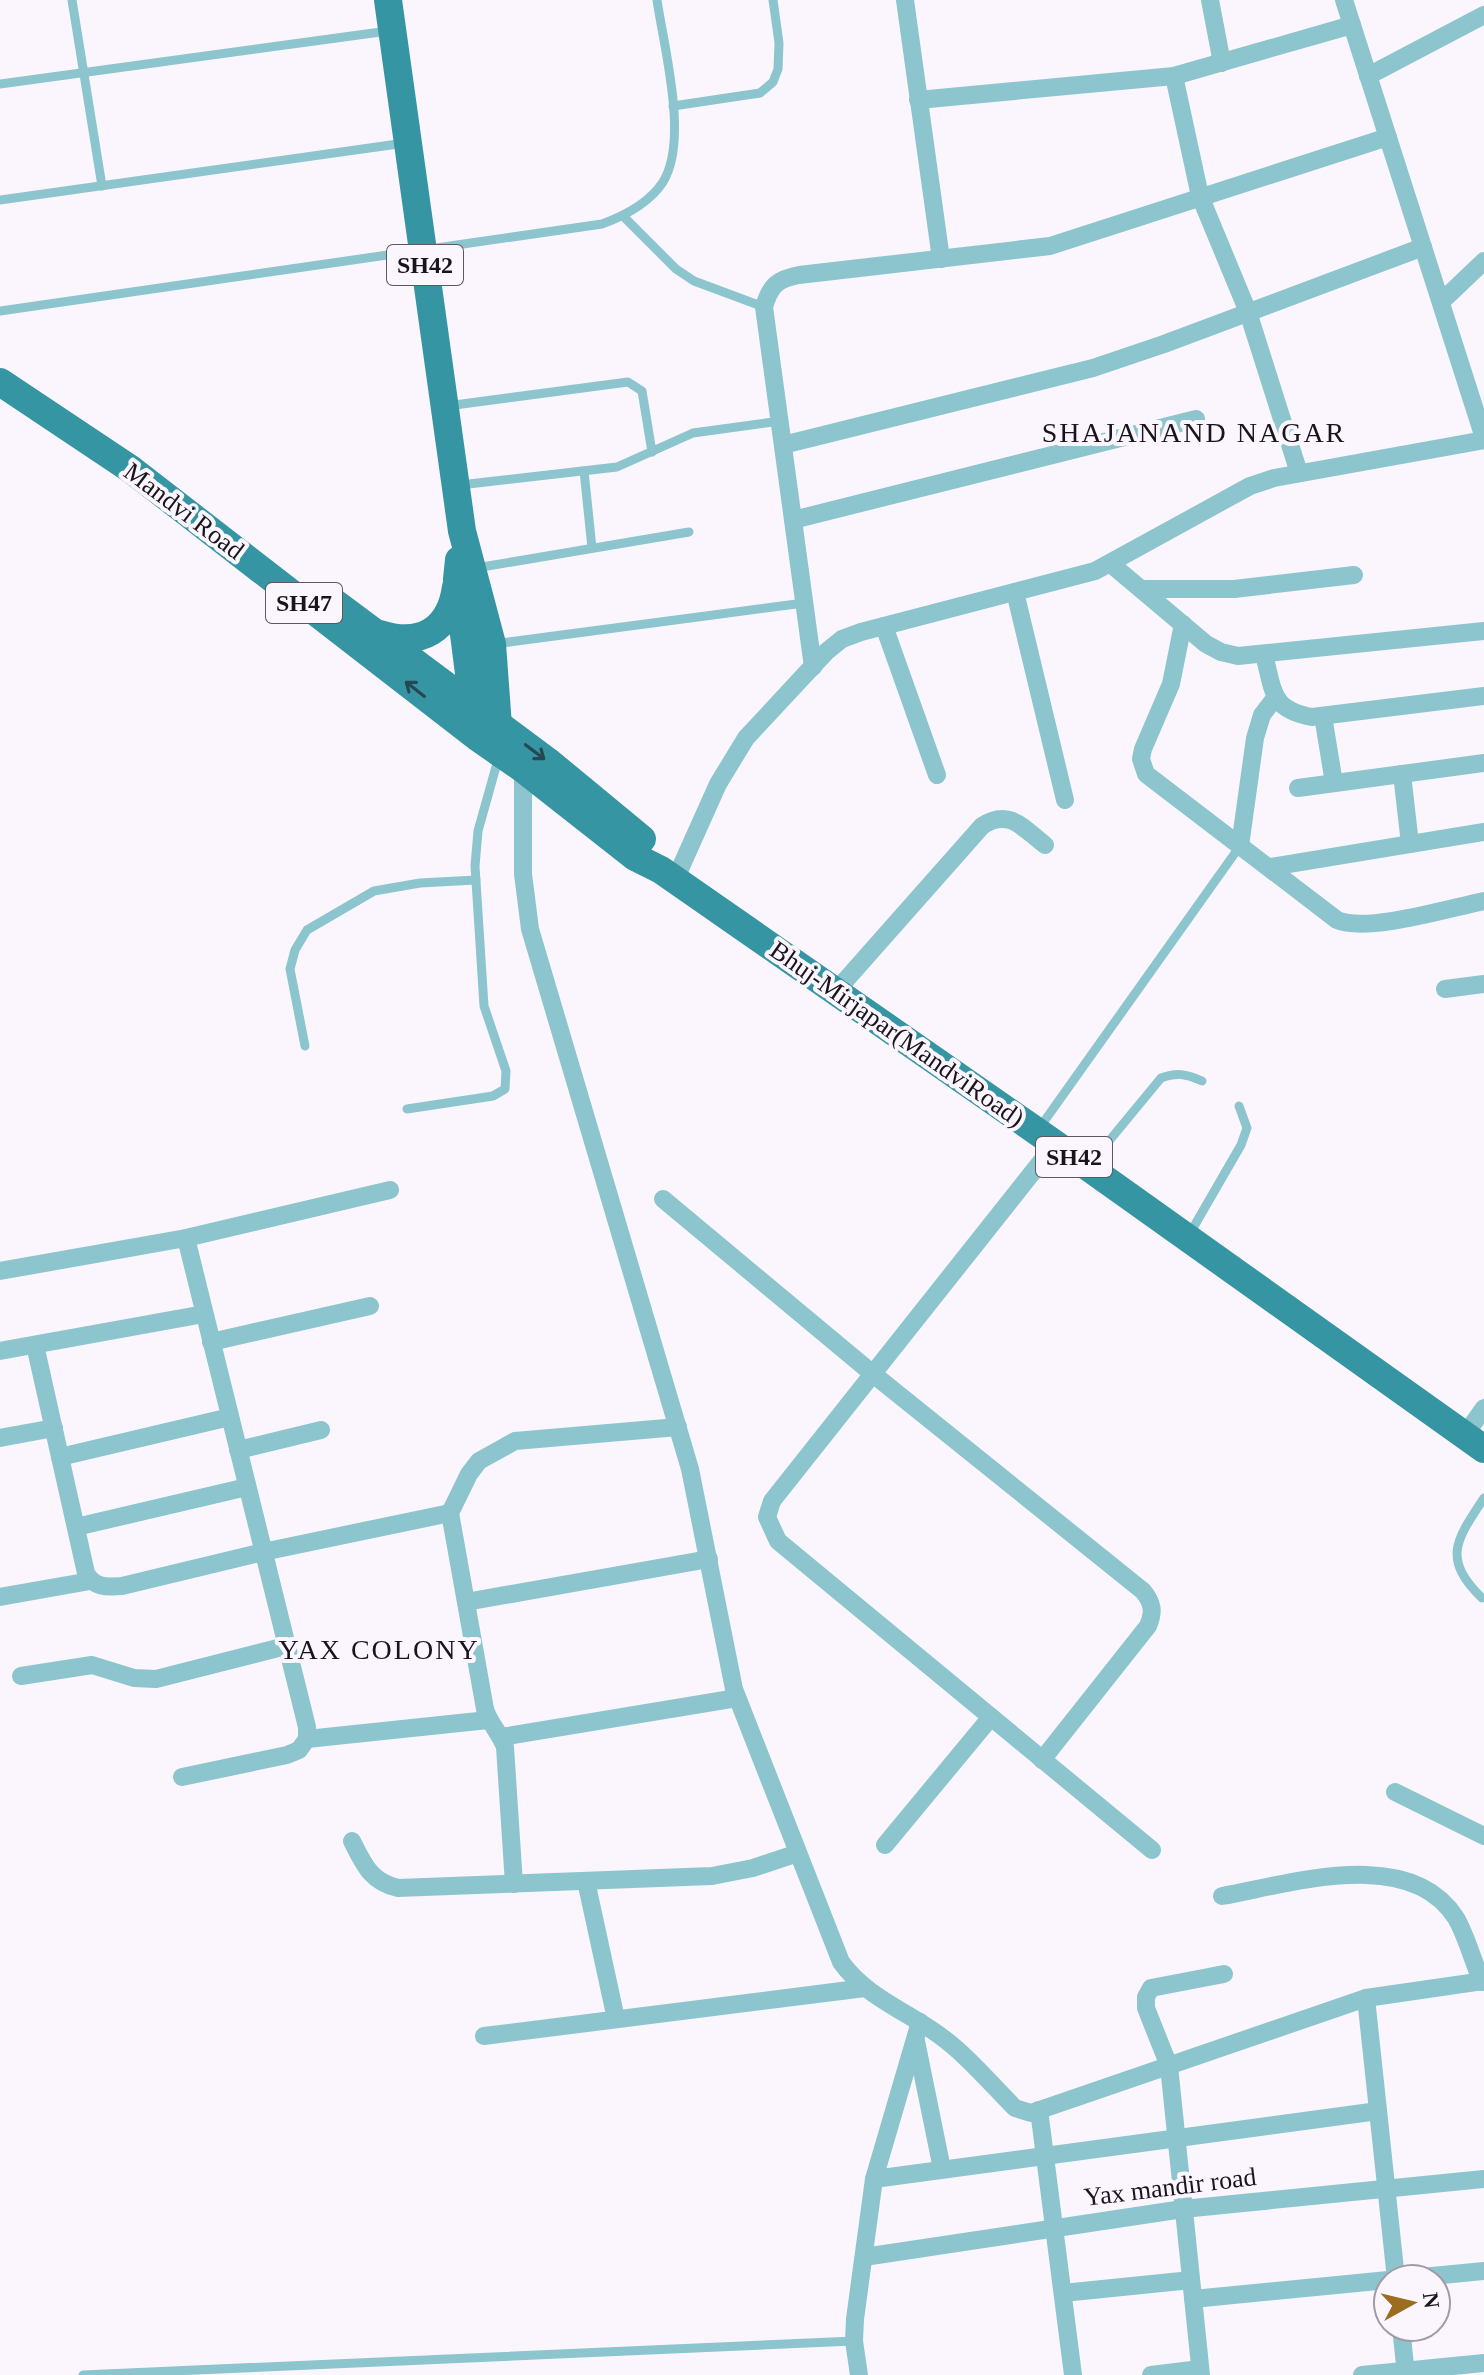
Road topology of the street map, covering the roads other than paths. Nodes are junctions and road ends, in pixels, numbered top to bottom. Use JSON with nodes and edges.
{"nodes":[{"id":1,"x":72,"y":0,"type":"edge"},
{"id":2,"x":388,"y":0,"type":"edge"},
{"id":3,"x":657,"y":0,"type":"edge"},
{"id":4,"x":773,"y":0,"type":"edge"},
{"id":5,"x":905,"y":0,"type":"edge"},
{"id":6,"x":1210,"y":0,"type":"edge"},
{"id":7,"x":1344,"y":0,"type":"edge"},
{"id":8,"x":1484,"y":15,"type":"edge"},
{"id":9,"x":1352,"y":25,"type":"junction"},
{"id":10,"x":392,"y":31,"type":"junction"},
{"id":11,"x":1222,"y":63,"type":"junction"},
{"id":12,"x":83,"y":72,"type":"junction"},
{"id":13,"x":1174,"y":76,"type":"junction"},
{"id":14,"x":1368,"y":76,"type":"junction"},
{"id":15,"x":0,"y":84,"type":"edge"},
{"id":16,"x":918,"y":100,"type":"junction"},
{"id":17,"x":673,"y":106,"type":"junction"},
{"id":18,"x":1388,"y":137,"type":"junction"},
{"id":19,"x":407,"y":143,"type":"junction"},
{"id":20,"x":102,"y":186,"type":"junction"},
{"id":21,"x":1200,"y":196,"type":"junction"},
{"id":22,"x":0,"y":200,"type":"edge"},
{"id":23,"x":623,"y":216,"type":"junction"},
{"id":24,"x":1423,"y":247,"type":"junction"},
{"id":25,"x":423,"y":251,"type":"junction"},
{"id":26,"x":941,"y":259,"type":"junction"},
{"id":27,"x":1484,"y":261,"type":"edge"},
{"id":28,"x":1441,"y":302,"type":"junction"},
{"id":29,"x":764,"y":307,"type":"junction"},
{"id":30,"x":0,"y":311,"type":"edge"},
{"id":31,"x":1248,"y":312,"type":"junction"},
{"id":32,"x":0,"y":382,"type":"edge"},
{"id":33,"x":444,"y":406,"type":"junction"},
{"id":34,"x":1196,"y":419,"type":"dead end"},
{"id":35,"x":780,"y":421,"type":"junction"},
{"id":36,"x":1483,"y":433,"type":"edge"},
{"id":37,"x":783,"y":445,"type":"junction"},
{"id":38,"x":652,"y":452,"type":"junction"},
{"id":39,"x":132,"y":470,"type":"junction"},
{"id":40,"x":584,"y":471,"type":"junction"},
{"id":41,"x":1299,"y":473,"type":"junction"},
{"id":42,"x":455,"y":486,"type":"junction"},
{"id":43,"x":793,"y":520,"type":"junction"},
{"id":44,"x":689,"y":532,"type":"dead end"},
{"id":45,"x":592,"y":548,"type":"junction"},
{"id":46,"x":1111,"y":564,"type":"junction"},
{"id":47,"x":464,"y":574,"type":"junction"},
{"id":48,"x":1354,"y":575,"type":"dead end"},
{"id":49,"x":1142,"y":589,"type":"junction"},
{"id":50,"x":1015,"y":592,"type":"junction"},
{"id":51,"x":804,"y":603,"type":"junction"},
{"id":52,"x":1183,"y":624,"type":"junction"},
{"id":53,"x":884,"y":626,"type":"junction"},
{"id":54,"x":1484,"y":631,"type":"edge"},
{"id":55,"x":376,"y":633,"type":"junction"},
{"id":56,"x":492,"y":644,"type":"junction"},
{"id":57,"x":1264,"y":655,"type":"junction"},
{"id":58,"x":813,"y":667,"type":"junction"},
{"id":59,"x":1484,"y":696,"type":"edge"},
{"id":60,"x":1275,"y":698,"type":"junction"},
{"id":61,"x":473,"y":704,"type":"junction"},
{"id":62,"x":1323,"y":716,"type":"junction"},
{"id":63,"x":492,"y":738,"type":"junction"},
{"id":64,"x":1484,"y":763,"type":"edge"},
{"id":65,"x":523,"y":769,"type":"junction"},
{"id":66,"x":1402,"y":774,"type":"junction"},
{"id":67,"x":937,"y":775,"type":"dead end"},
{"id":68,"x":1334,"y":783,"type":"junction"},
{"id":69,"x":1298,"y":788,"type":"dead end"},
{"id":70,"x":1065,"y":800,"type":"dead end"},
{"id":71,"x":1484,"y":832,"type":"edge"},
{"id":72,"x":1410,"y":844,"type":"junction"},
{"id":73,"x":1045,"y":845,"type":"dead end"},
{"id":74,"x":1240,"y":846,"type":"junction"},
{"id":75,"x":1270,"y":867,"type":"junction"},
{"id":76,"x":668,"y":875,"type":"junction"},
{"id":77,"x":476,"y":880,"type":"junction"},
{"id":78,"x":1484,"y":901,"type":"edge"},
{"id":79,"x":1484,"y":984,"type":"edge"},
{"id":80,"x":1445,"y":989,"type":"dead end"},
{"id":81,"x":836,"y":991,"type":"junction"},
{"id":82,"x":305,"y":1046,"type":"dead end"},
{"id":83,"x":1202,"y":1081,"type":"dead end"},
{"id":84,"x":1239,"y":1106,"type":"dead end"},
{"id":85,"x":407,"y":1109,"type":"dead end"},
{"id":86,"x":1046,"y":1137,"type":"junction"},
{"id":87,"x":1088,"y":1167,"type":"junction"},
{"id":88,"x":390,"y":1190,"type":"dead end"},
{"id":89,"x":663,"y":1199,"type":"dead end"},
{"id":90,"x":1188,"y":1237,"type":"junction"},
{"id":91,"x":186,"y":1238,"type":"junction"},
{"id":92,"x":0,"y":1271,"type":"edge"},
{"id":93,"x":370,"y":1306,"type":"dead end"},
{"id":94,"x":204,"y":1314,"type":"junction"},
{"id":95,"x":211,"y":1342,"type":"junction"},
{"id":96,"x":35,"y":1345,"type":"junction"},
{"id":97,"x":0,"y":1351,"type":"edge"},
{"id":98,"x":873,"y":1374,"type":"junction"},
{"id":99,"x":1484,"y":1408,"type":"edge"},
{"id":100,"x":230,"y":1417,"type":"junction"},
{"id":101,"x":678,"y":1427,"type":"junction"},
{"id":102,"x":54,"y":1428,"type":"junction"},
{"id":103,"x":321,"y":1430,"type":"dead end"},
{"id":104,"x":0,"y":1438,"type":"edge"},
{"id":105,"x":1474,"y":1442,"type":"edge"},
{"id":106,"x":238,"y":1450,"type":"junction"},
{"id":107,"x":60,"y":1457,"type":"junction"},
{"id":108,"x":247,"y":1487,"type":"junction"},
{"id":109,"x":1484,"y":1498,"type":"edge"},
{"id":110,"x":450,"y":1513,"type":"junction"},
{"id":111,"x":76,"y":1527,"type":"junction"},
{"id":112,"x":263,"y":1552,"type":"junction"},
{"id":113,"x":709,"y":1559,"type":"junction"},
{"id":114,"x":90,"y":1581,"type":"junction"},
{"id":115,"x":0,"y":1597,"type":"edge"},
{"id":116,"x":1482,"y":1598,"type":"dead end"},
{"id":117,"x":466,"y":1602,"type":"junction"},
{"id":118,"x":286,"y":1646,"type":"junction"},
{"id":119,"x":21,"y":1676,"type":"dead end"},
{"id":120,"x":737,"y":1698,"type":"junction"},
{"id":121,"x":991,"y":1717,"type":"junction"},
{"id":122,"x":488,"y":1720,"type":"junction"},
{"id":123,"x":501,"y":1737,"type":"junction"},
{"id":124,"x":307,"y":1739,"type":"junction"},
{"id":125,"x":1042,"y":1760,"type":"junction"},
{"id":126,"x":182,"y":1777,"type":"dead end"},
{"id":127,"x":1395,"y":1792,"type":"dead end"},
{"id":128,"x":1484,"y":1836,"type":"edge"},
{"id":129,"x":352,"y":1841,"type":"dead end"},
{"id":130,"x":885,"y":1845,"type":"dead end"},
{"id":131,"x":1152,"y":1850,"type":"dead end"},
{"id":132,"x":798,"y":1853,"type":"junction"},
{"id":133,"x":586,"y":1881,"type":"junction"},
{"id":134,"x":514,"y":1884,"type":"junction"},
{"id":135,"x":1222,"y":1896,"type":"dead end"},
{"id":136,"x":1224,"y":1974,"type":"dead end"},
{"id":137,"x":1483,"y":1982,"type":"edge"},
{"id":138,"x":865,"y":1988,"type":"junction"},
{"id":139,"x":1366,"y":1998,"type":"junction"},
{"id":140,"x":616,"y":2019,"type":"junction"},
{"id":141,"x":918,"y":2030,"type":"junction"},
{"id":142,"x":484,"y":2036,"type":"dead end"},
{"id":143,"x":1169,"y":2066,"type":"junction"},
{"id":144,"x":1039,"y":2110,"type":"junction"},
{"id":145,"x":1378,"y":2111,"type":"junction"},
{"id":146,"x":1176,"y":2138,"type":"junction"},
{"id":147,"x":1045,"y":2156,"type":"junction"},
{"id":148,"x":942,"y":2169,"type":"junction"},
{"id":149,"x":874,"y":2179,"type":"junction"},
{"id":150,"x":1484,"y":2179,"type":"edge"},
{"id":151,"x":1386,"y":2187,"type":"junction"},
{"id":152,"x":1183,"y":2209,"type":"junction"},
{"id":153,"x":1054,"y":2229,"type":"junction"},
{"id":154,"x":864,"y":2257,"type":"junction"},
{"id":155,"x":1396,"y":2263,"type":"edge"},
{"id":156,"x":1484,"y":2271,"type":"edge"},
{"id":157,"x":1452,"y":2274,"type":"edge"},
{"id":158,"x":1191,"y":2280,"type":"junction"},
{"id":159,"x":1372,"y":2282,"type":"edge"},
{"id":160,"x":1063,"y":2293,"type":"junction"},
{"id":161,"x":1193,"y":2299,"type":"junction"},
{"id":162,"x":854,"y":2341,"type":"junction"},
{"id":163,"x":1403,"y":2343,"type":"edge"},
{"id":164,"x":1484,"y":2363,"type":"edge"},
{"id":165,"x":1200,"y":2372,"type":"edge"},
{"id":166,"x":1406,"y":2373,"type":"edge"},
{"id":167,"x":83,"y":2375,"type":"edge"},
{"id":168,"x":859,"y":2375,"type":"edge"},
{"id":169,"x":1073,"y":2375,"type":"edge"},
{"id":170,"x":1151,"y":2375,"type":"edge"},
{"id":171,"x":1362,"y":2375,"type":"edge"}],
"edges":[{"from":1,"to":12,"type":"lane"},
{"from":2,"to":10,"type":"main road","number":"SH42"},
{"from":3,"to":17,"type":"lane"},
{"from":4,"to":17,"type":"lane"},
{"from":5,"to":16,"type":"street"},
{"from":6,"to":11,"type":"street"},
{"from":7,"to":9,"type":"street"},
{"from":8,"to":14,"type":"street"},
{"from":9,"to":11,"type":"street"},
{"from":9,"to":14,"type":"street"},
{"from":10,"to":12,"type":"lane"},
{"from":10,"to":19,"type":"main road","number":"SH42"},
{"from":11,"to":13,"type":"street"},
{"from":12,"to":15,"type":"lane"},
{"from":12,"to":20,"type":"lane"},
{"from":13,"to":16,"type":"street"},
{"from":13,"to":21,"type":"street"},
{"from":14,"to":18,"type":"street"},
{"from":16,"to":26,"type":"street"},
{"from":17,"to":23,"type":"lane"},
{"from":18,"to":21,"type":"street"},
{"from":18,"to":24,"type":"street"},
{"from":19,"to":20,"type":"lane"},
{"from":19,"to":25,"type":"main road","number":"SH42"},
{"from":20,"to":22,"type":"lane"},
{"from":21,"to":26,"type":"street"},
{"from":21,"to":31,"type":"street"},
{"from":23,"to":25,"type":"lane"},
{"from":23,"to":29,"type":"lane"},
{"from":24,"to":28,"type":"street"},
{"from":24,"to":31,"type":"street"},
{"from":25,"to":30,"type":"lane"},
{"from":25,"to":33,"type":"main road","number":"SH42"},
{"from":26,"to":29,"type":"street"},
{"from":27,"to":28,"type":"street"},
{"from":28,"to":36,"type":"street"},
{"from":29,"to":35,"type":"street"},
{"from":31,"to":37,"type":"street"},
{"from":31,"to":41,"type":"street"},
{"from":32,"to":39,"type":"main road","name":"Mandvi Road","number":"SH47"},
{"from":33,"to":38,"type":"lane"},
{"from":33,"to":42,"type":"main road","number":"SH42"},
{"from":34,"to":43,"type":"street"},
{"from":35,"to":37,"type":"street"},
{"from":35,"to":38,"type":"lane"},
{"from":36,"to":41,"type":"street"},
{"from":37,"to":43,"type":"street"},
{"from":38,"to":40,"type":"lane"},
{"from":39,"to":55,"type":"main road","number":"SH47"},
{"from":63,"to":39,"type":"main road","name":"Mandvi Road","number":"SH47","one_way":true},
{"from":40,"to":42,"type":"lane"},
{"from":40,"to":45,"type":"lane"},
{"from":41,"to":46,"type":"street"},
{"from":42,"to":47,"type":"main road","number":"SH42"},
{"from":43,"to":51,"type":"street"},
{"from":44,"to":45,"type":"lane"},
{"from":45,"to":47,"type":"lane"},
{"from":46,"to":49,"type":"street"},
{"from":46,"to":50,"type":"street"},
{"from":47,"to":55,"type":"main road"},
{"from":47,"to":56,"type":"main road","number":"SH42"},
{"from":47,"to":61,"type":"main road","number":"SH42"},
{"from":48,"to":49,"type":"street"},
{"from":49,"to":52,"type":"street"},
{"from":50,"to":53,"type":"street"},
{"from":50,"to":70,"type":"street"},
{"from":51,"to":56,"type":"lane"},
{"from":51,"to":58,"type":"street"},
{"from":52,"to":57,"type":"street"},
{"from":52,"to":74,"type":"street"},
{"from":53,"to":58,"type":"street"},
{"from":53,"to":67,"type":"street"},
{"from":54,"to":57,"type":"street"},
{"from":55,"to":61,"type":"main road","number":"SH47"},
{"from":56,"to":63,"type":"main road","number":"SH42"},
{"from":57,"to":60,"type":"street"},
{"from":58,"to":76,"type":"street"},
{"from":59,"to":62,"type":"street"},
{"from":60,"to":62,"type":"street"},
{"from":60,"to":74,"type":"street"},
{"from":61,"to":63,"type":"main road","number":"SH42"},
{"from":62,"to":68,"type":"street"},
{"from":63,"to":65,"type":"main road","name":"Bhuj-Mirjapar(MandviRoad)","number":"SH42"},
{"from":63,"to":76,"type":"main road","name":"Bhuj-Mirjapar(MandviRoad)","number":"SH42","one_way":true},
{"from":63,"to":77,"type":"lane"},
{"from":64,"to":66,"type":"street"},
{"from":65,"to":76,"type":"main road","name":"Bhuj-Mirjapar(MandviRoad)","number":"SH42"},
{"from":65,"to":101,"type":"street"},
{"from":66,"to":68,"type":"street"},
{"from":66,"to":72,"type":"street"},
{"from":68,"to":69,"type":"street"},
{"from":71,"to":72,"type":"street"},
{"from":72,"to":75,"type":"street"},
{"from":73,"to":81,"type":"street"},
{"from":74,"to":75,"type":"street"},
{"from":74,"to":86,"type":"lane"},
{"from":75,"to":78,"type":"street"},
{"from":76,"to":81,"type":"main road","name":"Bhuj-Mirjapar(MandviRoad)","number":"SH42"},
{"from":77,"to":82,"type":"lane"},
{"from":77,"to":85,"type":"lane"},
{"from":79,"to":80,"type":"street"},
{"from":81,"to":86,"type":"main road","name":"Bhuj-Mirjapar(MandviRoad)","number":"SH42"},
{"from":83,"to":87,"type":"lane"},
{"from":84,"to":90,"type":"lane"},
{"from":86,"to":87,"type":"main road","name":"Bhuj-Mirjapar(MandviRoad)","number":"SH42"},
{"from":86,"to":98,"type":"street"},
{"from":87,"to":90,"type":"main road","name":"Bhuj-Mirjapar(MandviRoad)","number":"SH42"},
{"from":88,"to":91,"type":"street"},
{"from":89,"to":98,"type":"street"},
{"from":90,"to":105,"type":"main road","name":"Bhuj-Mirjapar(MandviRoad)","number":"SH42"},
{"from":91,"to":92,"type":"street"},
{"from":91,"to":94,"type":"street"},
{"from":93,"to":95,"type":"street"},
{"from":94,"to":95,"type":"street"},
{"from":94,"to":96,"type":"street"},
{"from":95,"to":100,"type":"street"},
{"from":96,"to":97,"type":"street"},
{"from":96,"to":102,"type":"street"},
{"from":98,"to":121,"type":"street"},
{"from":98,"to":125,"type":"street"},
{"from":99,"to":105,"type":"street"},
{"from":100,"to":106,"type":"street"},
{"from":100,"to":107,"type":"street"},
{"from":101,"to":110,"type":"street"},
{"from":101,"to":113,"type":"street"},
{"from":102,"to":104,"type":"street"},
{"from":102,"to":107,"type":"street"},
{"from":103,"to":106,"type":"street"},
{"from":106,"to":108,"type":"street"},
{"from":107,"to":111,"type":"street"},
{"from":108,"to":111,"type":"street"},
{"from":108,"to":112,"type":"street"},
{"from":109,"to":116,"type":"lane"},
{"from":110,"to":112,"type":"street"},
{"from":110,"to":117,"type":"street"},
{"from":111,"to":114,"type":"street"},
{"from":112,"to":114,"type":"street"},
{"from":112,"to":118,"type":"street"},
{"from":113,"to":117,"type":"street"},
{"from":113,"to":120,"type":"street"},
{"from":114,"to":115,"type":"street"},
{"from":117,"to":122,"type":"street"},
{"from":118,"to":119,"type":"street"},
{"from":118,"to":124,"type":"street"},
{"from":120,"to":123,"type":"street"},
{"from":120,"to":132,"type":"street"},
{"from":121,"to":125,"type":"street"},
{"from":121,"to":130,"type":"street"},
{"from":122,"to":123,"type":"street"},
{"from":122,"to":124,"type":"street"},
{"from":123,"to":134,"type":"street"},
{"from":124,"to":126,"type":"street"},
{"from":125,"to":131,"type":"street"},
{"from":127,"to":128,"type":"street"},
{"from":129,"to":134,"type":"street"},
{"from":132,"to":133,"type":"street"},
{"from":132,"to":138,"type":"street"},
{"from":133,"to":134,"type":"street"},
{"from":133,"to":140,"type":"street"},
{"from":135,"to":137,"type":"street"},
{"from":136,"to":143,"type":"street"},
{"from":137,"to":139,"type":"street"},
{"from":138,"to":140,"type":"street"},
{"from":138,"to":141,"type":"street"},
{"from":139,"to":143,"type":"street"},
{"from":139,"to":145,"type":"street"},
{"from":140,"to":142,"type":"street"},
{"from":141,"to":144,"type":"street"},
{"from":141,"to":148,"type":"street"},
{"from":141,"to":149,"type":"street"},
{"from":143,"to":144,"type":"street"},
{"from":143,"to":146,"type":"street"},
{"from":144,"to":147,"type":"street"},
{"from":145,"to":146,"type":"street"},
{"from":145,"to":151,"type":"street"},
{"from":146,"to":147,"type":"street"},
{"from":146,"to":152,"type":"street"},
{"from":147,"to":148,"type":"street"},
{"from":147,"to":153,"type":"street"},
{"from":148,"to":149,"type":"street"},
{"from":149,"to":154,"type":"street"},
{"from":150,"to":151,"type":"street","name":"Yax mandir road"},
{"from":151,"to":152,"type":"street","name":"Yax mandir road"},
{"from":151,"to":155,"type":"street"},
{"from":152,"to":153,"type":"street","name":"Yax mandir road"},
{"from":152,"to":158,"type":"street"},
{"from":153,"to":154,"type":"street","name":"Yax mandir road"},
{"from":153,"to":160,"type":"street"},
{"from":154,"to":162,"type":"street"},
{"from":156,"to":157,"type":"street"},
{"from":158,"to":160,"type":"street"},
{"from":158,"to":161,"type":"street"},
{"from":159,"to":161,"type":"street"},
{"from":160,"to":169,"type":"street"},
{"from":161,"to":165,"type":"street"},
{"from":162,"to":167,"type":"lane"},
{"from":162,"to":168,"type":"street"},
{"from":163,"to":166,"type":"street"},
{"from":164,"to":166,"type":"street"},
{"from":165,"to":170,"type":"street"},
{"from":166,"to":171,"type":"street"}]}
